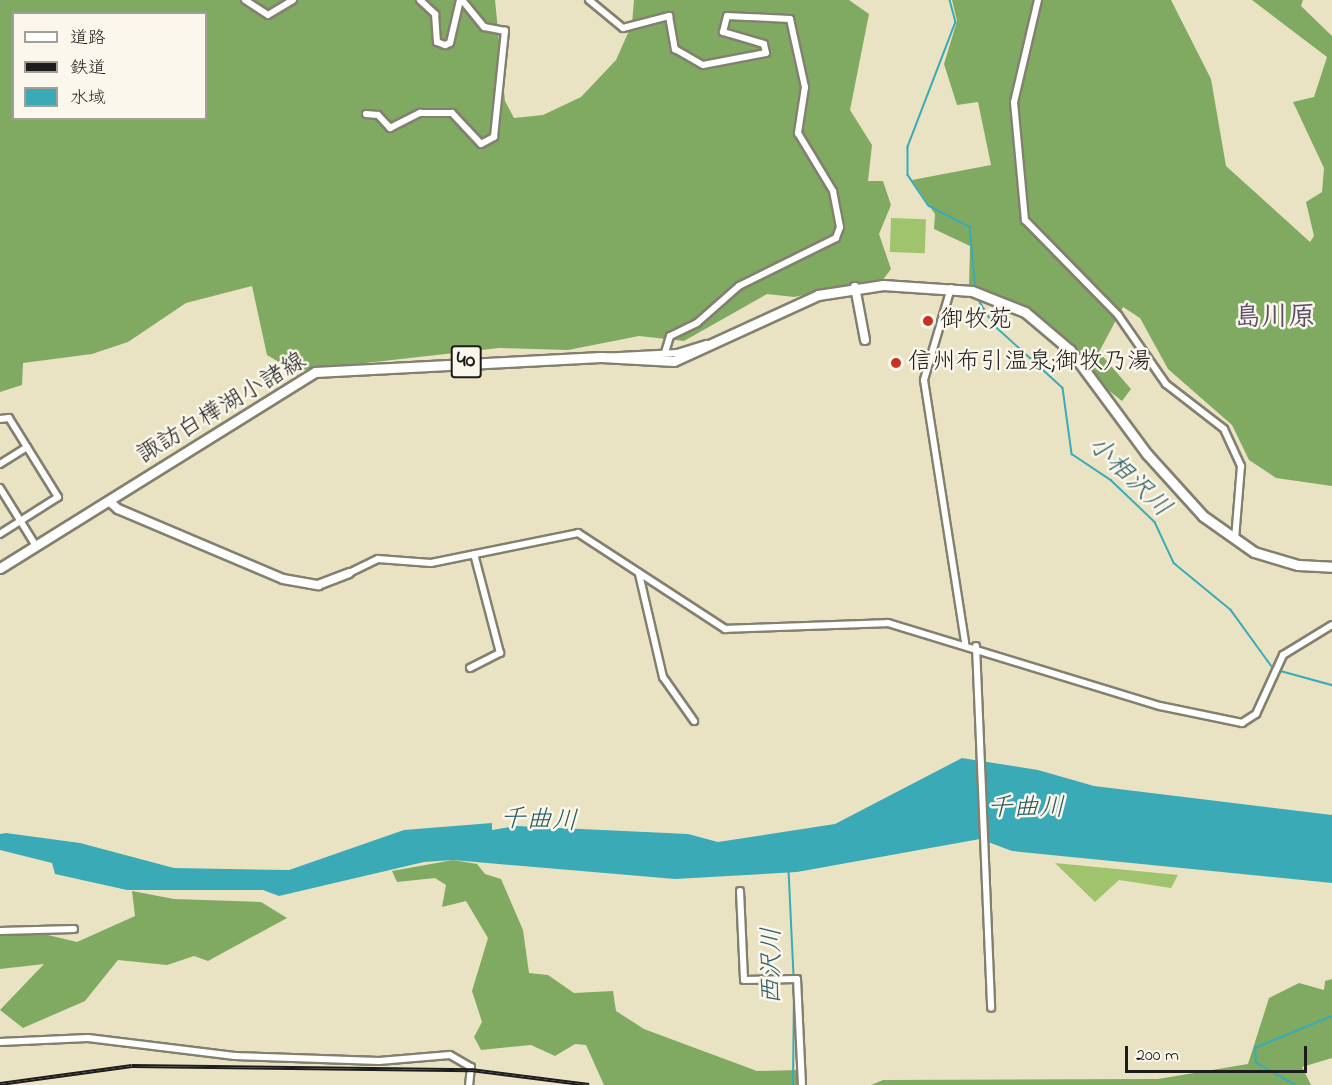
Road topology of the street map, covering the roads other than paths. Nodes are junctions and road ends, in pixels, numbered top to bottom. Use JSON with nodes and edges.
{"nodes":[{"id":1,"x":245,"y":0,"type":"edge"},
{"id":2,"x":293,"y":0,"type":"edge"},
{"id":3,"x":420,"y":0,"type":"edge"},
{"id":4,"x":461,"y":0,"type":"edge"},
{"id":5,"x":589,"y":0,"type":"edge"},
{"id":6,"x":1038,"y":0,"type":"edge"},
{"id":7,"x":366,"y":114,"type":"dead end"},
{"id":8,"x":855,"y":286,"type":"junction"},
{"id":9,"x":951,"y":287,"type":"junction"},
{"id":10,"x":865,"y":340,"type":"dead end"},
{"id":11,"x":712,"y":347,"type":"junction"},
{"id":12,"x":666,"y":352,"type":"junction"},
{"id":13,"x":601,"y":357,"type":"junction"},
{"id":14,"x":0,"y":419,"type":"edge"},
{"id":15,"x":27,"y":447,"type":"junction"},
{"id":16,"x":0,"y":465,"type":"edge"},
{"id":17,"x":0,"y":488,"type":"edge"},
{"id":18,"x":109,"y":501,"type":"junction"},
{"id":19,"x":20,"y":521,"type":"junction"},
{"id":20,"x":0,"y":534,"type":"edge"},
{"id":21,"x":1234,"y":540,"type":"junction"},
{"id":22,"x":36,"y":546,"type":"junction"},
{"id":23,"x":474,"y":554,"type":"junction"},
{"id":24,"x":1332,"y":567,"type":"edge"},
{"id":25,"x":0,"y":568,"type":"edge"},
{"id":26,"x":349,"y":573,"type":"joint"},
{"id":27,"x":639,"y":574,"type":"junction"},
{"id":28,"x":1332,"y":625,"type":"edge"},
{"id":29,"x":965,"y":643,"type":"junction"},
{"id":30,"x":976,"y":646,"type":"junction"},
{"id":31,"x":470,"y":668,"type":"dead end"},
{"id":32,"x":694,"y":721,"type":"dead end"},
{"id":33,"x":740,"y":891,"type":"dead end"},
{"id":34,"x":74,"y":929,"type":"dead end"},
{"id":35,"x":0,"y":932,"type":"edge"},
{"id":36,"x":991,"y":1008,"type":"dead end"},
{"id":37,"x":0,"y":1042,"type":"edge"},
{"id":38,"x":469,"y":1085,"type":"edge"},
{"id":39,"x":802,"y":1085,"type":"edge"}],
"edges":[{"from":1,"to":2,"type":"street"},
{"from":3,"to":4,"type":"street"},
{"from":4,"to":7,"type":"street"},
{"from":5,"to":12,"type":"street"},
{"from":6,"to":21,"type":"street"},
{"from":8,"to":9,"type":"main road","name":"諏訪白樺湖小諸線","number":"40"},
{"from":8,"to":10,"type":"street"},
{"from":8,"to":11,"type":"main road","name":"諏訪白樺湖小諸線","number":"40"},
{"from":9,"to":21,"type":"main road","name":"諏訪白樺湖小諸線","number":"40"},
{"from":9,"to":29,"type":"street"},
{"from":11,"to":12,"type":"street"},
{"from":11,"to":13,"type":"main road","name":"諏訪白樺湖小諸線","number":"40"},
{"from":12,"to":13,"type":"street"},
{"from":13,"to":18,"type":"main road","name":"諏訪白樺湖小諸線","number":"40"},
{"from":14,"to":15,"type":"street"},
{"from":15,"to":16,"type":"street"},
{"from":15,"to":19,"type":"street"},
{"from":17,"to":19,"type":"street"},
{"from":18,"to":22,"type":"main road","name":"諏訪白樺湖小諸線","number":"40"},
{"from":18,"to":26,"type":"street"},
{"from":19,"to":20,"type":"street"},
{"from":19,"to":22,"type":"street"},
{"from":21,"to":24,"type":"main road","name":"諏訪白樺湖小諸線","number":"40"},
{"from":22,"to":25,"type":"main road","name":"諏訪白樺湖小諸線","number":"40"},
{"from":23,"to":26,"type":"street"},
{"from":23,"to":27,"type":"street"},
{"from":23,"to":31,"type":"street"},
{"from":27,"to":29,"type":"street"},
{"from":27,"to":32,"type":"street"},
{"from":28,"to":30,"type":"street"},
{"from":29,"to":30,"type":"street"},
{"from":30,"to":36,"type":"street"},
{"from":33,"to":39,"type":"street"},
{"from":34,"to":35,"type":"street"},
{"from":37,"to":38,"type":"street"}]}
